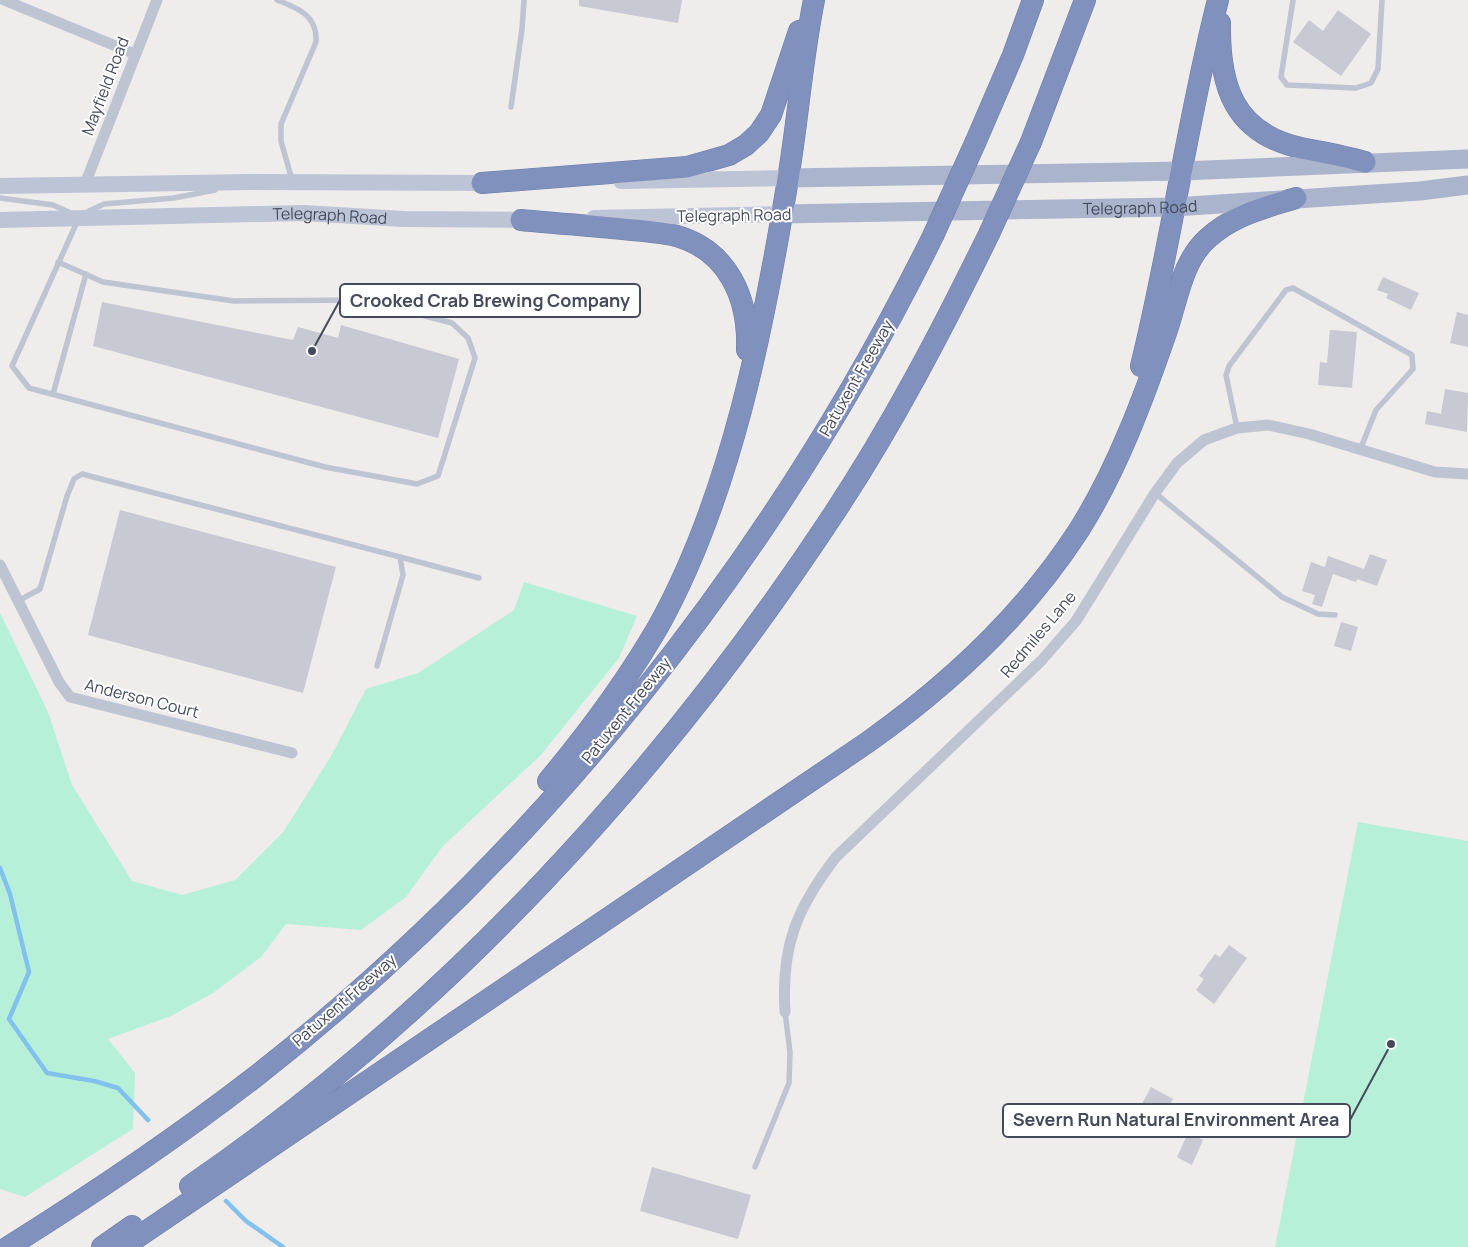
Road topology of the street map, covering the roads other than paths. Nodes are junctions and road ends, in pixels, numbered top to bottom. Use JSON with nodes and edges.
{"nodes":[{"id":1,"x":4,"y":0,"type":"edge"},
{"id":2,"x":157,"y":0,"type":"edge"},
{"id":3,"x":277,"y":0,"type":"edge"},
{"id":4,"x":524,"y":0,"type":"edge"},
{"id":5,"x":810,"y":0,"type":"edge"},
{"id":6,"x":814,"y":0,"type":"edge"},
{"id":7,"x":1033,"y":0,"type":"edge"},
{"id":8,"x":1085,"y":0,"type":"edge"},
{"id":9,"x":1219,"y":0,"type":"edge"},
{"id":10,"x":1292,"y":0,"type":"edge"},
{"id":11,"x":1382,"y":0,"type":"edge"},
{"id":12,"x":135,"y":54,"type":"junction"},
{"id":13,"x":511,"y":107,"type":"dead end"},
{"id":14,"x":1468,"y":159,"type":"edge"},
{"id":15,"x":1365,"y":162,"type":"junction"},
{"id":16,"x":1183,"y":171,"type":"junction"},
{"id":17,"x":789,"y":178,"type":"junction"},
{"id":18,"x":249,"y":182,"type":"junction"},
{"id":19,"x":293,"y":183,"type":"junction"},
{"id":20,"x":85,"y":184,"type":"junction"},
{"id":21,"x":482,"y":184,"type":"junction"},
{"id":22,"x":1468,"y":185,"type":"edge"},
{"id":23,"x":0,"y":186,"type":"edge"},
{"id":24,"x":0,"y":198,"type":"edge"},
{"id":25,"x":1296,"y":198,"type":"junction"},
{"id":26,"x":1174,"y":207,"type":"junction"},
{"id":27,"x":782,"y":214,"type":"junction"},
{"id":28,"x":79,"y":218,"type":"junction"},
{"id":29,"x":0,"y":220,"type":"edge"},
{"id":30,"x":521,"y":220,"type":"junction"},
{"id":31,"x":58,"y":262,"type":"junction"},
{"id":32,"x":86,"y":274,"type":"junction"},
{"id":33,"x":53,"y":394,"type":"junction"},
{"id":34,"x":742,"y":405,"type":"junction"},
{"id":35,"x":1237,"y":428,"type":"junction"},
{"id":36,"x":1360,"y":450,"type":"junction"},
{"id":37,"x":1120,"y":451,"type":"junction"},
{"id":38,"x":1468,"y":474,"type":"edge"},
{"id":39,"x":1155,"y":493,"type":"junction"},
{"id":40,"x":400,"y":557,"type":"junction"},
{"id":41,"x":0,"y":565,"type":"edge"},
{"id":42,"x":479,"y":578,"type":"dead end"},
{"id":43,"x":18,"y":601,"type":"junction"},
{"id":44,"x":1335,"y":615,"type":"dead end"},
{"id":45,"x":377,"y":666,"type":"dead end"},
{"id":46,"x":292,"y":753,"type":"dead end"},
{"id":47,"x":410,"y":943,"type":"junction"},
{"id":48,"x":785,"y":1012,"type":"joint"},
{"id":49,"x":755,"y":1167,"type":"dead end"},
{"id":50,"x":8,"y":1247,"type":"edge"},
{"id":51,"x":102,"y":1247,"type":"edge"},
{"id":52,"x":123,"y":1247,"type":"edge"}],
"edges":[{"from":1,"to":12,"type":"street"},
{"from":2,"to":12,"type":"street","name":"Mayfield Road"},
{"from":3,"to":19,"type":"lane"},
{"from":4,"to":13,"type":"lane"},
{"from":5,"to":21,"type":"highway"},
{"from":6,"to":17,"type":"highway"},
{"from":7,"to":47,"type":"highway","name":"Patuxent Freeway","bridge":true},
{"from":8,"to":51,"type":"highway","bridge":true},
{"from":9,"to":15,"type":"highway"},
{"from":9,"to":16,"type":"highway"},
{"from":10,"to":11,"type":"lane"},
{"from":12,"to":20,"type":"street","name":"Mayfield Road"},
{"from":14,"to":15,"type":"main road","name":"Telegraph Road"},
{"from":15,"to":16,"type":"main road","name":"Telegraph Road"},
{"from":16,"to":17,"type":"main road","name":"Telegraph Road"},
{"from":16,"to":26,"type":"highway"},
{"from":17,"to":21,"type":"main road","name":"Telegraph Road"},
{"from":17,"to":27,"type":"highway"},
{"from":18,"to":19,"type":"main road","name":"Telegraph Road"},
{"from":18,"to":20,"type":"main road","name":"Telegraph Road"},
{"from":18,"to":28,"type":"lane"},
{"from":19,"to":21,"type":"main road","name":"Telegraph Road"},
{"from":20,"to":23,"type":"main road","name":"Telegraph Road"},
{"from":22,"to":25,"type":"main road","name":"Telegraph Road"},
{"from":24,"to":28,"type":"lane"},
{"from":25,"to":26,"type":"main road","name":"Telegraph Road"},
{"from":25,"to":37,"type":"highway"},
{"from":26,"to":27,"type":"main road","name":"Telegraph Road"},
{"from":26,"to":37,"type":"highway"},
{"from":27,"to":30,"type":"main road","name":"Telegraph Road"},
{"from":27,"to":34,"type":"highway"},
{"from":28,"to":29,"type":"main road","name":"Telegraph Road"},
{"from":28,"to":30,"type":"main road","name":"Telegraph Road"},
{"from":28,"to":31,"type":"lane"},
{"from":30,"to":34,"type":"highway"},
{"from":31,"to":32,"type":"lane"},
{"from":31,"to":33,"type":"lane"},
{"from":32,"to":33,"type":"lane"},
{"from":32,"to":33,"type":"lane"},
{"from":34,"to":47,"type":"highway"},
{"from":35,"to":36,"type":"street","name":"Redmiles Lane"},
{"from":35,"to":36,"type":"lane"},
{"from":35,"to":39,"type":"street","name":"Redmiles Lane"},
{"from":36,"to":38,"type":"street","name":"Redmiles Lane"},
{"from":37,"to":52,"type":"highway"},
{"from":39,"to":44,"type":"lane"},
{"from":39,"to":48,"type":"street","name":"Redmiles Lane"},
{"from":40,"to":42,"type":"lane"},
{"from":40,"to":43,"type":"lane"},
{"from":40,"to":45,"type":"lane"},
{"from":41,"to":43,"type":"street","name":"Anderson Court"},
{"from":43,"to":46,"type":"street","name":"Anderson Court"},
{"from":47,"to":50,"type":"highway","name":"Patuxent Freeway"},
{"from":48,"to":49,"type":"lane"}]}
